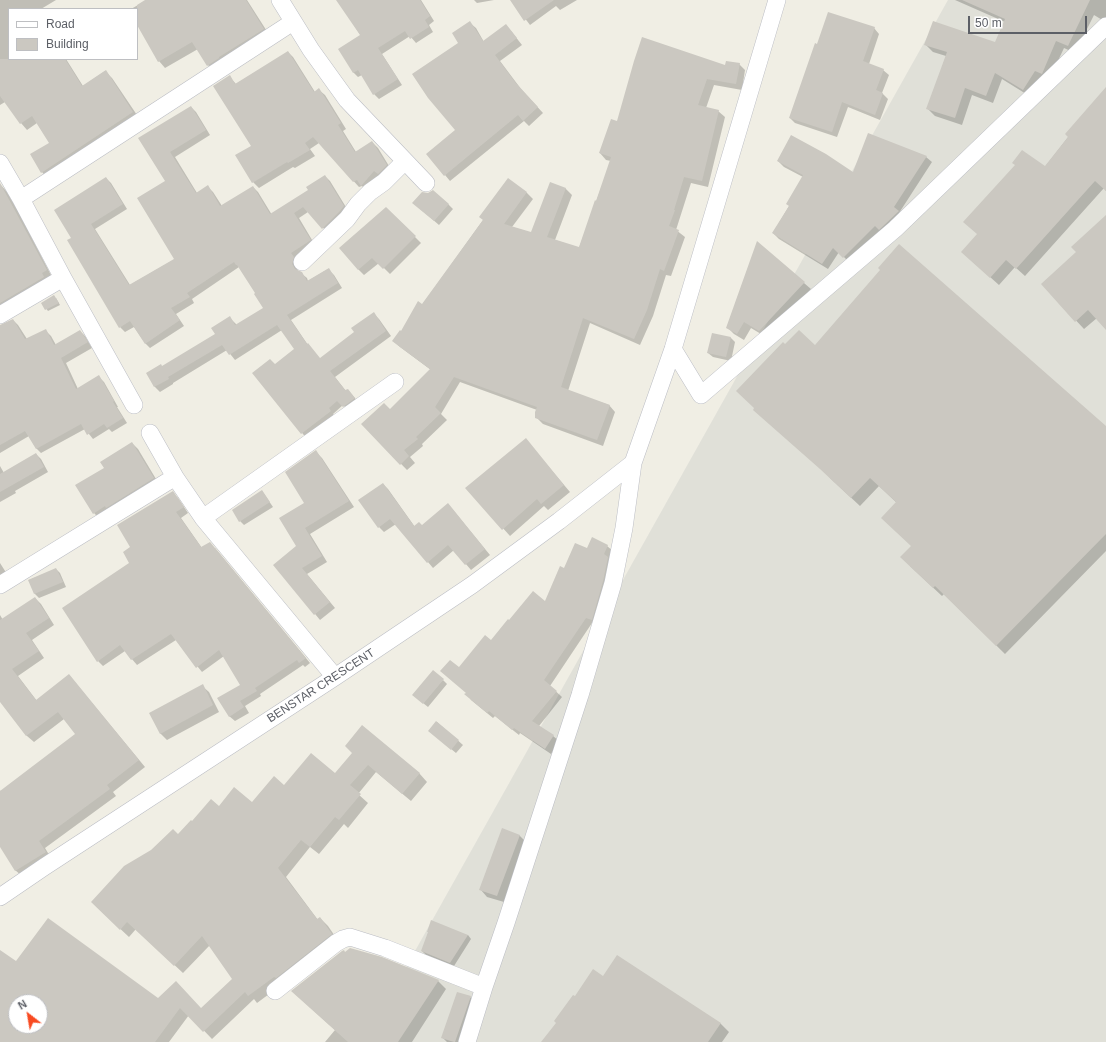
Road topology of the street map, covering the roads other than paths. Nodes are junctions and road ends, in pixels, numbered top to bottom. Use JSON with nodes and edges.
{"nodes":[{"id":1,"x":280,"y":0,"type":"edge"},
{"id":2,"x":777,"y":0,"type":"edge"},
{"id":3,"x":293,"y":22,"type":"junction"},
{"id":4,"x":1106,"y":26,"type":"edge"},
{"id":5,"x":405,"y":161,"type":"junction"},
{"id":6,"x":0,"y":163,"type":"edge"},
{"id":7,"x":426,"y":184,"type":"dead end"},
{"id":8,"x":21,"y":199,"type":"junction"},
{"id":9,"x":302,"y":262,"type":"dead end"},
{"id":10,"x":63,"y":278,"type":"junction"},
{"id":11,"x":0,"y":315,"type":"edge"},
{"id":12,"x":672,"y":349,"type":"junction"},
{"id":13,"x":395,"y":382,"type":"dead end"},
{"id":14,"x":134,"y":405,"type":"dead end"},
{"id":15,"x":150,"y":433,"type":"dead end"},
{"id":16,"x":633,"y":463,"type":"junction"},
{"id":17,"x":175,"y":477,"type":"junction"},
{"id":18,"x":203,"y":518,"type":"junction"},
{"id":19,"x":0,"y":584,"type":"edge"},
{"id":20,"x":335,"y":678,"type":"junction"},
{"id":21,"x":0,"y":897,"type":"edge"},
{"id":22,"x":484,"y":987,"type":"junction"},
{"id":23,"x":275,"y":991,"type":"dead end"},
{"id":24,"x":467,"y":1042,"type":"edge"}],
"edges":[{"from":1,"to":3,"type":"street"},
{"from":2,"to":12,"type":"street"},
{"from":3,"to":5,"type":"street"},
{"from":3,"to":8,"type":"street"},
{"from":4,"to":12,"type":"street"},
{"from":5,"to":7,"type":"street"},
{"from":5,"to":9,"type":"street"},
{"from":6,"to":8,"type":"street"},
{"from":8,"to":10,"type":"street"},
{"from":10,"to":11,"type":"street"},
{"from":10,"to":14,"type":"street"},
{"from":12,"to":16,"type":"street"},
{"from":13,"to":18,"type":"street"},
{"from":15,"to":17,"type":"street"},
{"from":16,"to":20,"type":"street","name":"BENSTAR CRESCENT"},
{"from":16,"to":22,"type":"street"},
{"from":17,"to":18,"type":"street"},
{"from":17,"to":19,"type":"street"},
{"from":18,"to":20,"type":"street"},
{"from":20,"to":21,"type":"street","name":"BENSTAR CRESCENT"},
{"from":22,"to":23,"type":"street"},
{"from":22,"to":24,"type":"street"}]}
